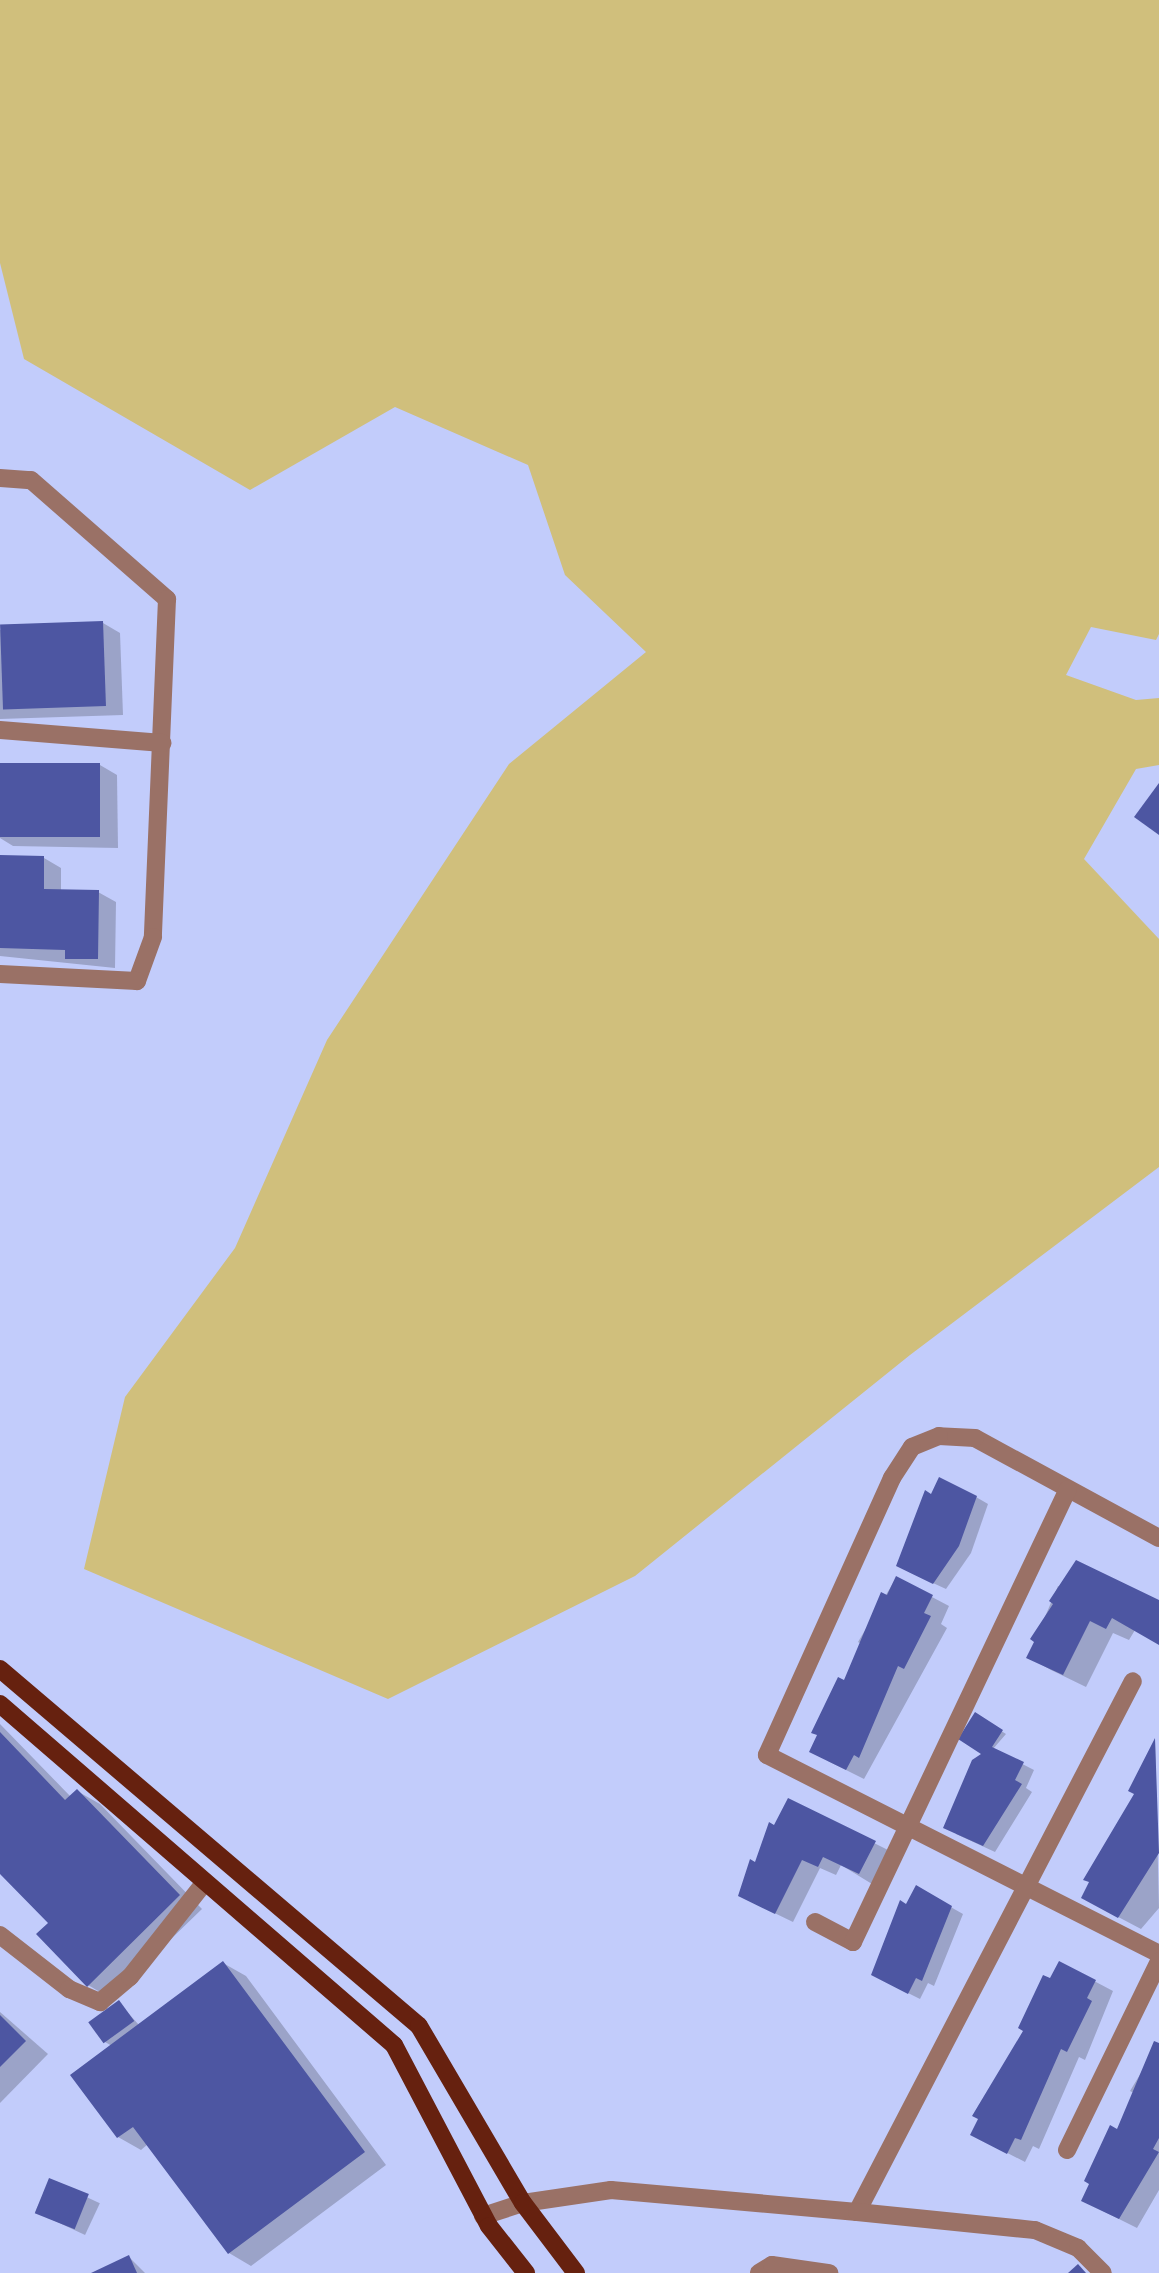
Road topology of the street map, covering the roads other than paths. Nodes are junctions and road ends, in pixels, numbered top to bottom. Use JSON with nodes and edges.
{"nodes":[{"id":1,"x":0,"y":478,"type":"edge"},
{"id":2,"x":0,"y":730,"type":"edge"},
{"id":3,"x":162,"y":743,"type":"junction"},
{"id":4,"x":0,"y":974,"type":"edge"},
{"id":5,"x":1068,"y":1489,"type":"junction"},
{"id":6,"x":1159,"y":1538,"type":"edge"},
{"id":7,"x":0,"y":1669,"type":"edge"},
{"id":8,"x":1133,"y":1681,"type":"dead end"},
{"id":9,"x":0,"y":1704,"type":"edge"},
{"id":10,"x":910,"y":1827,"type":"junction"},
{"id":11,"x":205,"y":1882,"type":"junction"},
{"id":12,"x":1027,"y":1887,"type":"junction"},
{"id":13,"x":815,"y":1922,"type":"dead end"},
{"id":14,"x":0,"y":1935,"type":"edge"},
{"id":15,"x":1159,"y":1954,"type":"edge"},
{"id":16,"x":1159,"y":1961,"type":"edge"},
{"id":17,"x":1067,"y":2150,"type":"dead end"},
{"id":18,"x":523,"y":2203,"type":"junction"},
{"id":19,"x":857,"y":2212,"type":"junction"},
{"id":20,"x":483,"y":2217,"type":"junction"},
{"id":21,"x":526,"y":2273,"type":"edge"},
{"id":22,"x":576,"y":2273,"type":"edge"},
{"id":23,"x":759,"y":2273,"type":"edge"},
{"id":24,"x":829,"y":2273,"type":"edge"},
{"id":25,"x":1103,"y":2273,"type":"edge"}],
"edges":[{"from":1,"to":3,"type":"street"},
{"from":2,"to":3,"type":"street"},
{"from":3,"to":4,"type":"street"},
{"from":5,"to":6,"type":"street"},
{"from":5,"to":10,"type":"street"},
{"from":5,"to":10,"type":"street"},
{"from":7,"to":18,"type":"main road"},
{"from":8,"to":12,"type":"street"},
{"from":9,"to":11,"type":"main road"},
{"from":10,"to":12,"type":"street"},
{"from":10,"to":13,"type":"street"},
{"from":11,"to":14,"type":"street"},
{"from":11,"to":20,"type":"main road"},
{"from":12,"to":15,"type":"street"},
{"from":12,"to":19,"type":"street"},
{"from":16,"to":17,"type":"street"},
{"from":18,"to":19,"type":"street"},
{"from":18,"to":20,"type":"street"},
{"from":18,"to":22,"type":"main road"},
{"from":19,"to":25,"type":"street"},
{"from":20,"to":21,"type":"main road"},
{"from":23,"to":24,"type":"street"}]}
